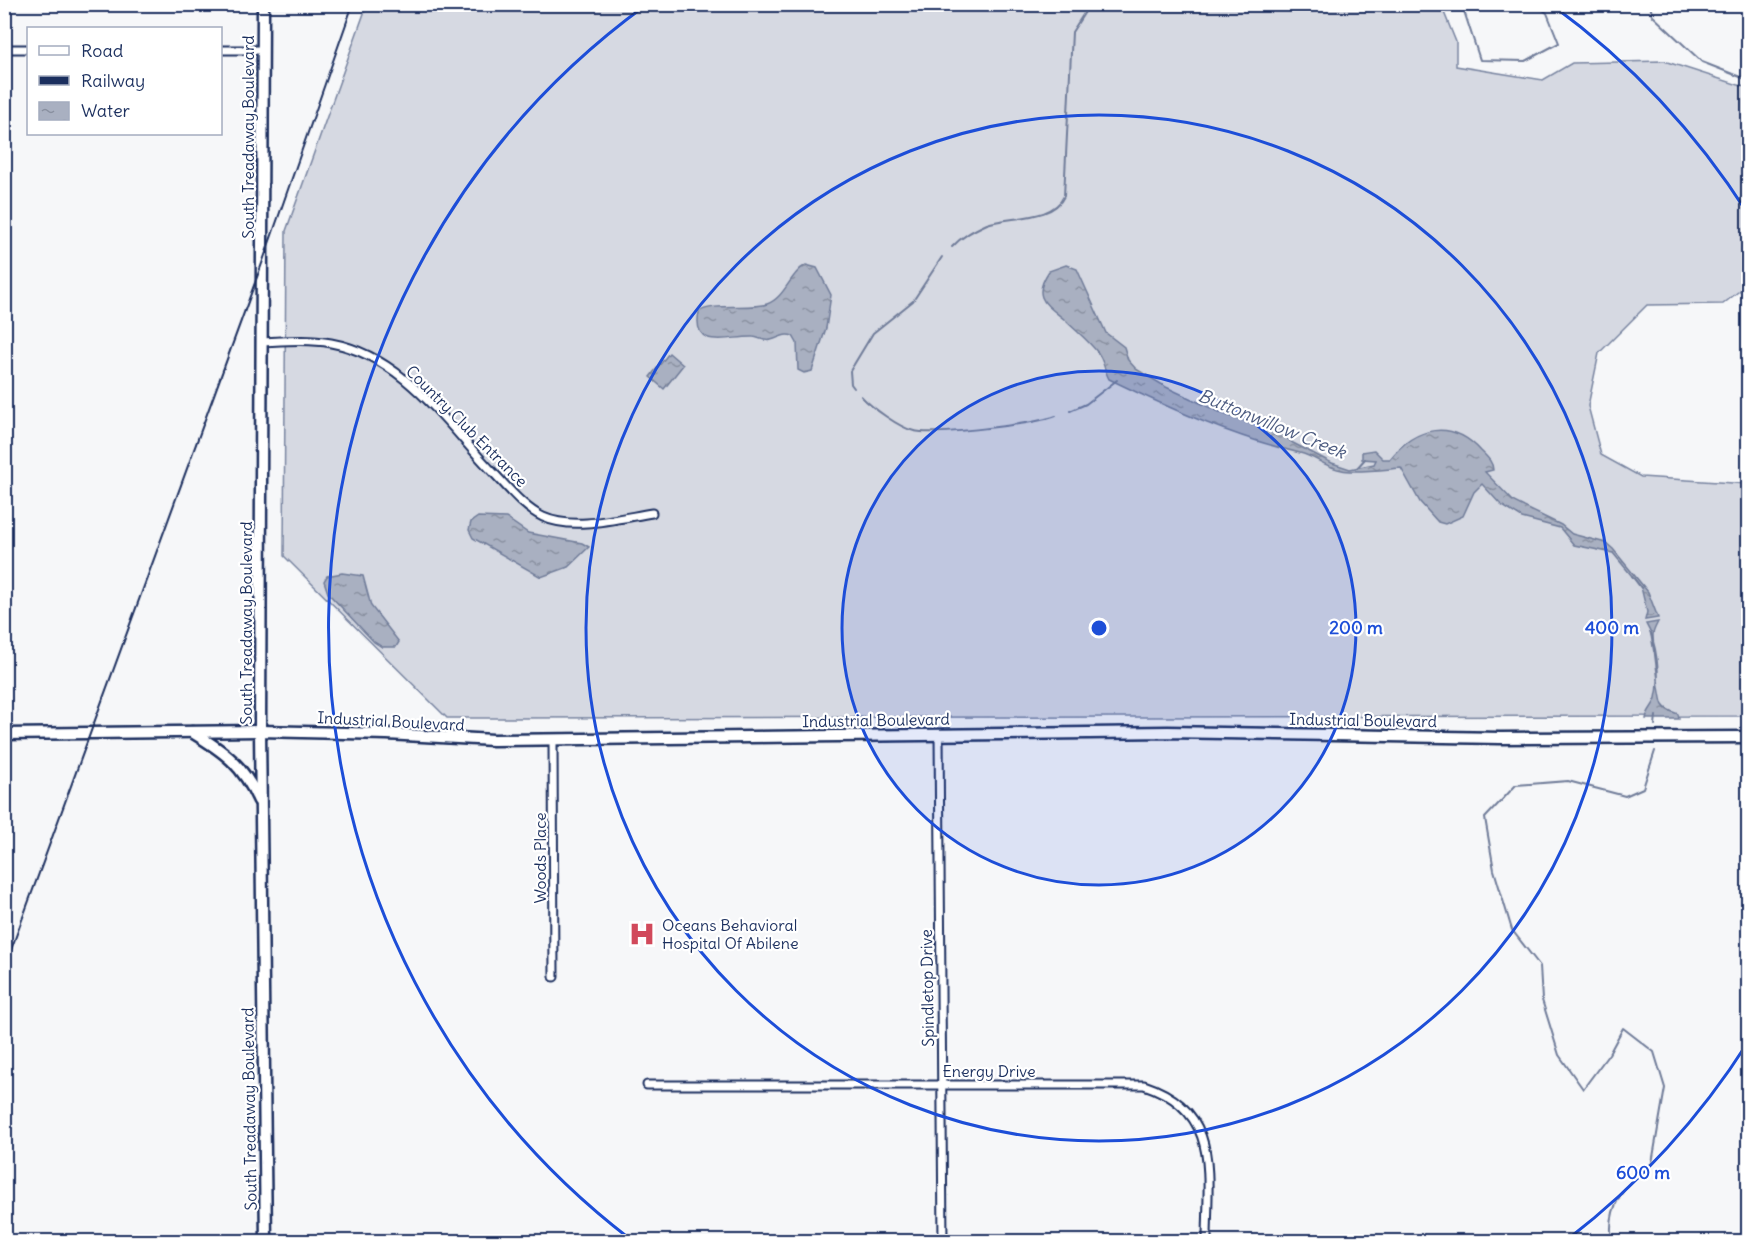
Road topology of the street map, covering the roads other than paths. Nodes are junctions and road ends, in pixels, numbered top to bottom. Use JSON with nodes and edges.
{"nodes":[{"id":1,"x":263,"y":4,"type":"edge"},
{"id":2,"x":4,"y":49,"type":"edge"},
{"id":3,"x":27,"y":49,"type":"edge"},
{"id":4,"x":222,"y":50,"type":"edge"},
{"id":5,"x":262,"y":50,"type":"junction"},
{"id":6,"x":262,"y":342,"type":"junction"},
{"id":7,"x":652,"y":513,"type":"dead end"},
{"id":8,"x":260,"y":731,"type":"junction"},
{"id":9,"x":192,"y":732,"type":"junction"},
{"id":10,"x":4,"y":734,"type":"edge"},
{"id":11,"x":939,"y":735,"type":"junction"},
{"id":12,"x":1749,"y":737,"type":"edge"},
{"id":13,"x":553,"y":740,"type":"junction"},
{"id":14,"x":261,"y":807,"type":"junction"},
{"id":15,"x":554,"y":977,"type":"dead end"},
{"id":16,"x":942,"y":1084,"type":"junction"},
{"id":17,"x":647,"y":1085,"type":"dead end"},
{"id":18,"x":266,"y":1242,"type":"edge"},
{"id":19,"x":943,"y":1242,"type":"edge"},
{"id":20,"x":1207,"y":1242,"type":"edge"}],
"edges":[{"from":1,"to":5,"type":"main road","name":"South Treadaway Boulevard"},
{"from":2,"to":3,"type":"street"},
{"from":4,"to":5,"type":"street"},
{"from":5,"to":6,"type":"main road","name":"South Treadaway Boulevard"},
{"from":6,"to":7,"type":"street","name":"Country Club Entrance"},
{"from":6,"to":8,"type":"main road","name":"South Treadaway Boulevard"},
{"from":8,"to":9,"type":"main road","name":"Industrial Boulevard"},
{"from":8,"to":13,"type":"main road","name":"Industrial Boulevard"},
{"from":8,"to":14,"type":"main road","name":"South Treadaway Boulevard"},
{"from":9,"to":10,"type":"main road","name":"Industrial Boulevard"},
{"from":9,"to":14,"type":"main road"},
{"from":11,"to":12,"type":"main road","name":"Industrial Boulevard"},
{"from":11,"to":13,"type":"main road","name":"Industrial Boulevard"},
{"from":11,"to":16,"type":"street","name":"Spindletop Drive"},
{"from":13,"to":15,"type":"street","name":"Woods Place"},
{"from":14,"to":18,"type":"main road","name":"South Treadaway Boulevard"},
{"from":16,"to":17,"type":"street","name":"Energy Drive"},
{"from":16,"to":19,"type":"street","name":"Spindletop Drive"},
{"from":16,"to":20,"type":"street","name":"Energy Drive"}]}
